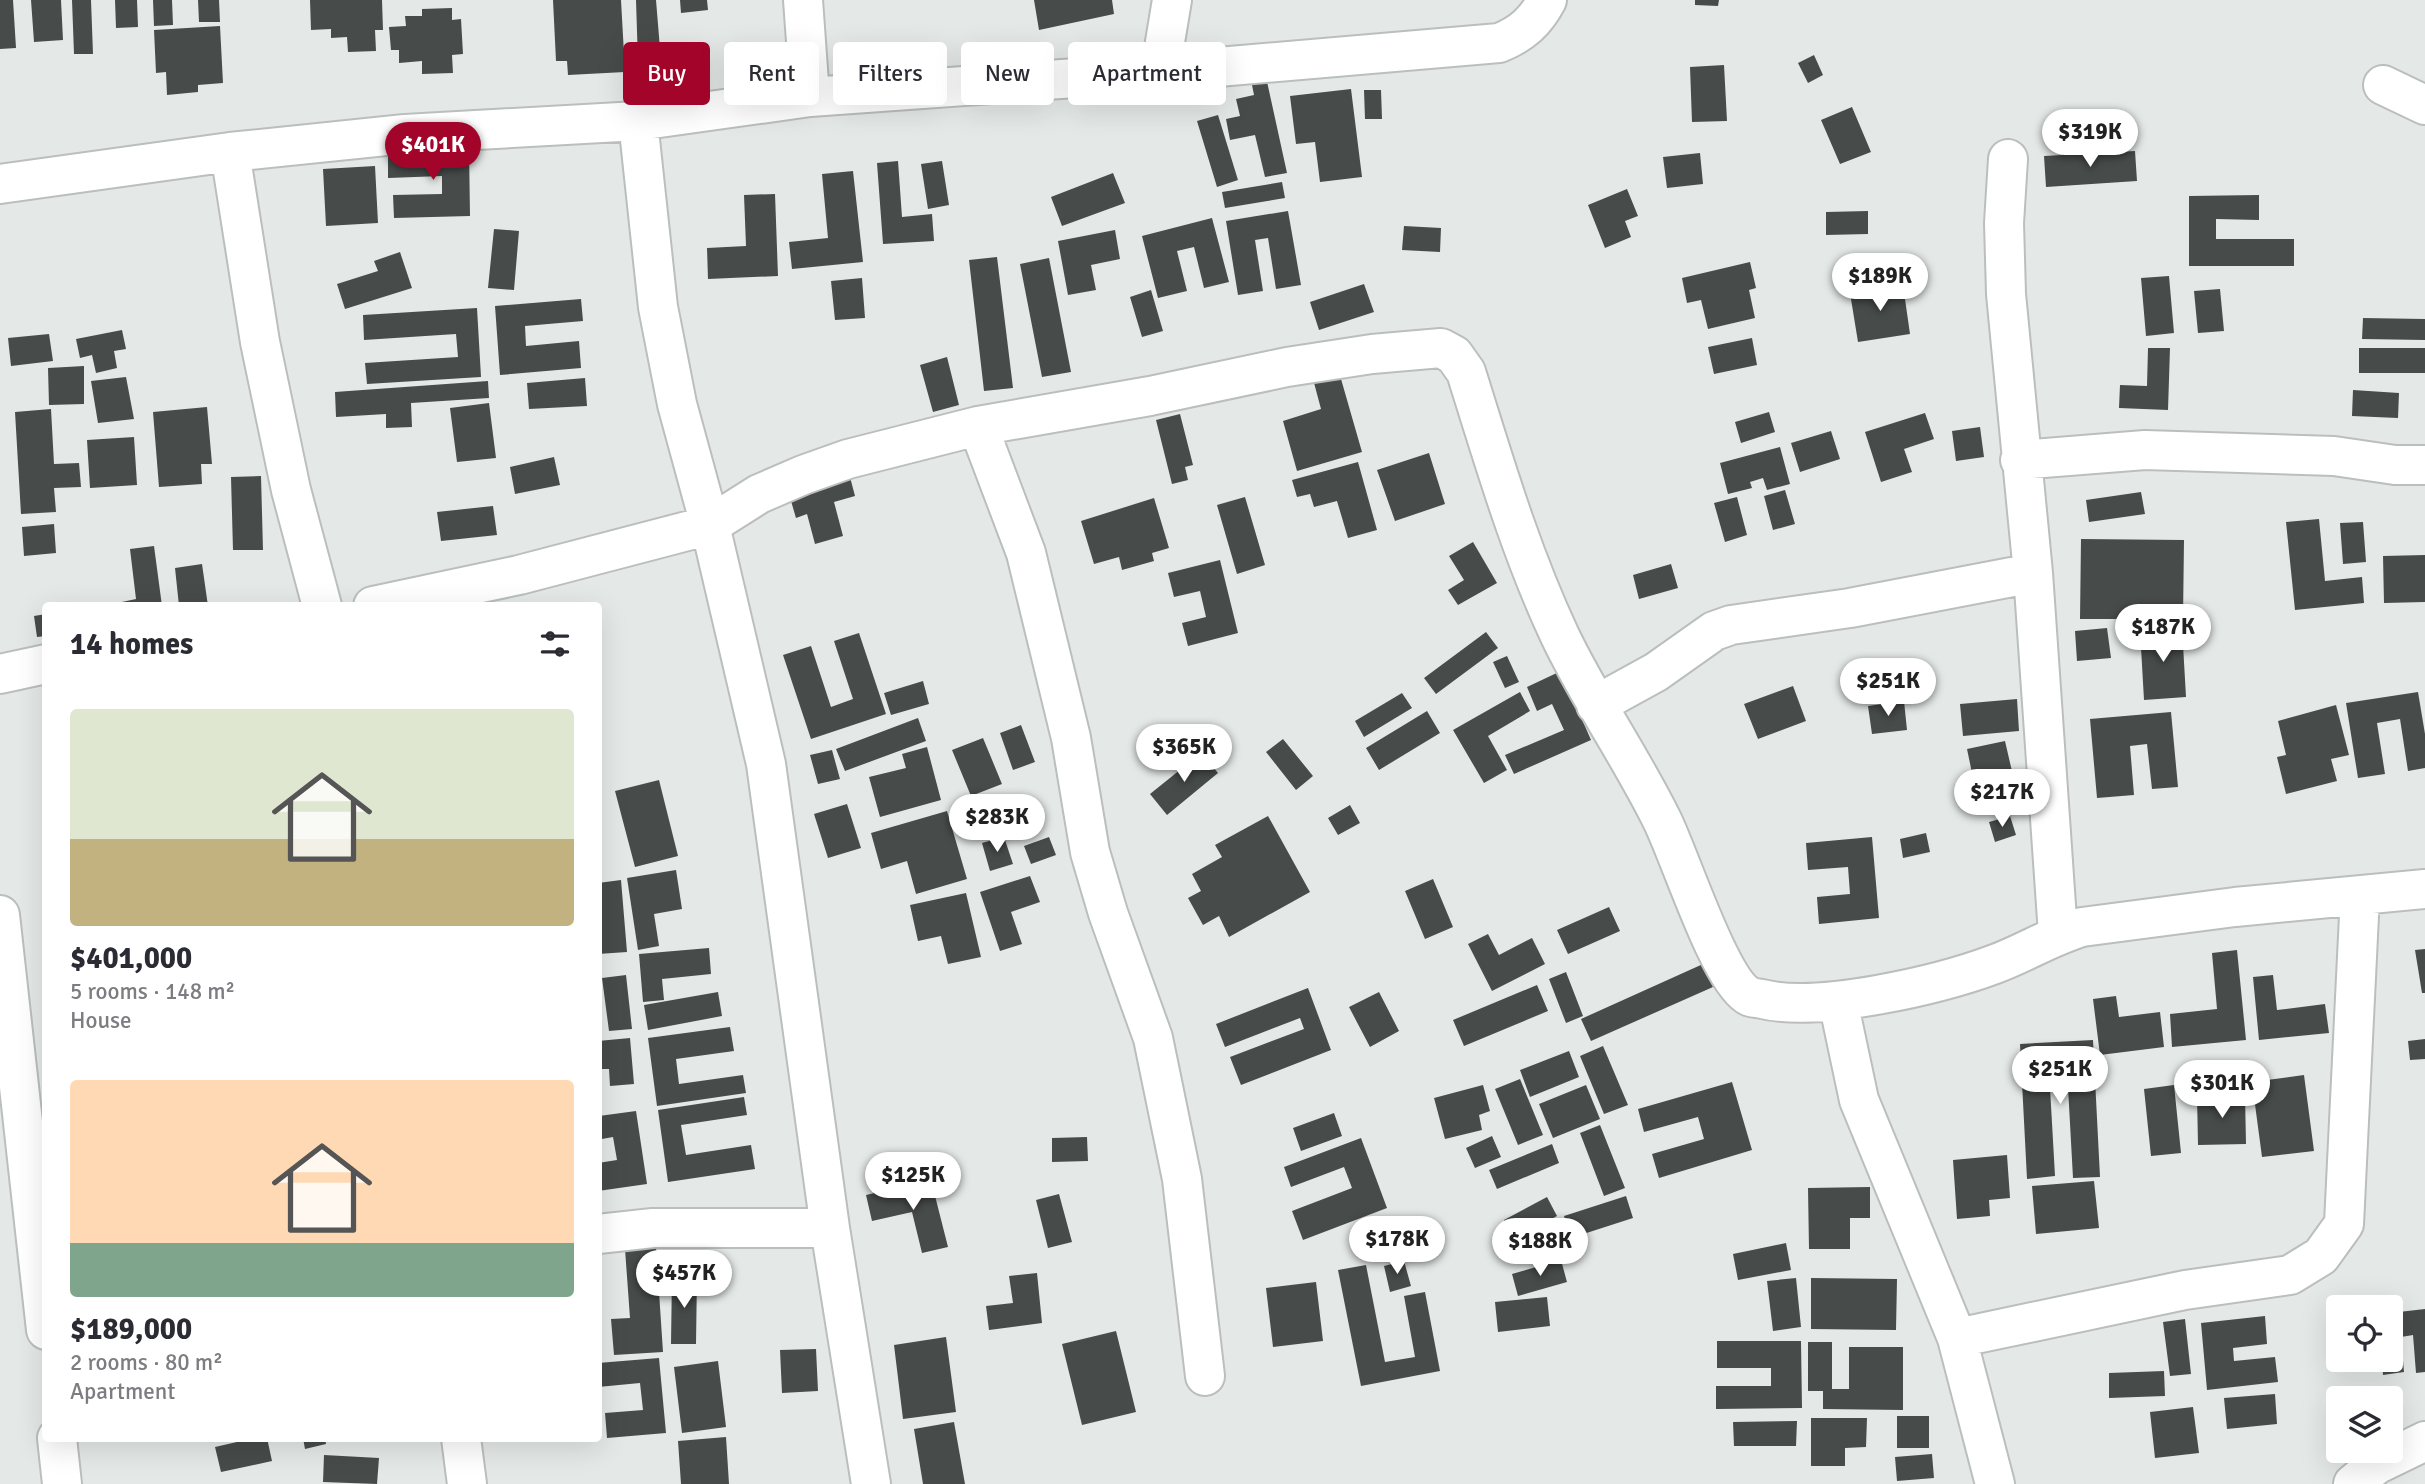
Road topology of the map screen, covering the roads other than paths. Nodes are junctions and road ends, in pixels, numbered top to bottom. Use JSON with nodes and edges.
{"nodes":[{"id":1,"x":803,"y":0,"type":"edge"},
{"id":2,"x":1172,"y":0,"type":"edge"},
{"id":3,"x":1547,"y":0,"type":"edge"},
{"id":4,"x":806,"y":42,"type":"edge"},
{"id":5,"x":1165,"y":42,"type":"edge"},
{"id":6,"x":1226,"y":66,"type":"edge"},
{"id":7,"x":1068,"y":79,"type":"edge"},
{"id":8,"x":2383,"y":85,"type":"dead end"},
{"id":9,"x":819,"y":96,"type":"edge"},
{"id":10,"x":753,"y":105,"type":"edge"},
{"id":11,"x":2425,"y":105,"type":"edge"},
{"id":12,"x":639,"y":121,"type":"junction"},
{"id":13,"x":230,"y":152,"type":"junction"},
{"id":14,"x":2008,"y":159,"type":"dead end"},
{"id":15,"x":0,"y":184,"type":"edge"},
{"id":16,"x":978,"y":426,"type":"junction"},
{"id":17,"x":2020,"y":460,"type":"junction"},
{"id":18,"x":2425,"y":465,"type":"edge"},
{"id":19,"x":710,"y":525,"type":"junction"},
{"id":20,"x":2033,"y":573,"type":"junction"},
{"id":21,"x":321,"y":602,"type":"edge"},
{"id":22,"x":392,"y":602,"type":"edge"},
{"id":23,"x":42,"y":665,"type":"edge"},
{"id":24,"x":0,"y":674,"type":"edge"},
{"id":25,"x":1597,"y":705,"type":"junction"},
{"id":26,"x":2425,"y":889,"type":"edge"},
{"id":27,"x":2360,"y":895,"type":"junction"},
{"id":28,"x":0,"y":915,"type":"edge"},
{"id":29,"x":2058,"y":934,"type":"junction"},
{"id":30,"x":1838,"y":1002,"type":"junction"},
{"id":31,"x":830,"y":1228,"type":"junction"},
{"id":32,"x":602,"y":1234,"type":"edge"},
{"id":33,"x":42,"y":1294,"type":"edge"},
{"id":34,"x":1957,"y":1338,"type":"junction"},
{"id":35,"x":1205,"y":1376,"type":"dead end"},
{"id":36,"x":2425,"y":1441,"type":"edge"},
{"id":37,"x":57,"y":1442,"type":"edge"},
{"id":38,"x":462,"y":1442,"type":"edge"},
{"id":39,"x":62,"y":1484,"type":"edge"},
{"id":40,"x":467,"y":1484,"type":"edge"},
{"id":41,"x":872,"y":1484,"type":"edge"},
{"id":42,"x":1995,"y":1484,"type":"edge"},
{"id":43,"x":2353,"y":1484,"type":"edge"}],
"edges":[{"from":1,"to":4,"type":"street"},
{"from":2,"to":5,"type":"street"},
{"from":3,"to":6,"type":"street"},
{"from":7,"to":9,"type":"street"},
{"from":8,"to":11,"type":"street"},
{"from":10,"to":12,"type":"street"},
{"from":12,"to":13,"type":"street"},
{"from":12,"to":19,"type":"street"},
{"from":13,"to":15,"type":"street"},
{"from":13,"to":21,"type":"street"},
{"from":14,"to":17,"type":"street"},
{"from":16,"to":19,"type":"street"},
{"from":16,"to":25,"type":"street"},
{"from":16,"to":35,"type":"street"},
{"from":17,"to":18,"type":"street"},
{"from":17,"to":20,"type":"street"},
{"from":19,"to":22,"type":"street"},
{"from":19,"to":31,"type":"street"},
{"from":20,"to":25,"type":"street"},
{"from":20,"to":29,"type":"street"},
{"from":23,"to":24,"type":"street"},
{"from":25,"to":30,"type":"street"},
{"from":26,"to":27,"type":"street"},
{"from":27,"to":29,"type":"street"},
{"from":27,"to":34,"type":"street"},
{"from":28,"to":33,"type":"street"},
{"from":29,"to":30,"type":"street"},
{"from":30,"to":34,"type":"street"},
{"from":31,"to":32,"type":"street"},
{"from":31,"to":41,"type":"street"},
{"from":34,"to":42,"type":"street"},
{"from":36,"to":43,"type":"street"},
{"from":37,"to":39,"type":"street"},
{"from":38,"to":40,"type":"street"}]}
